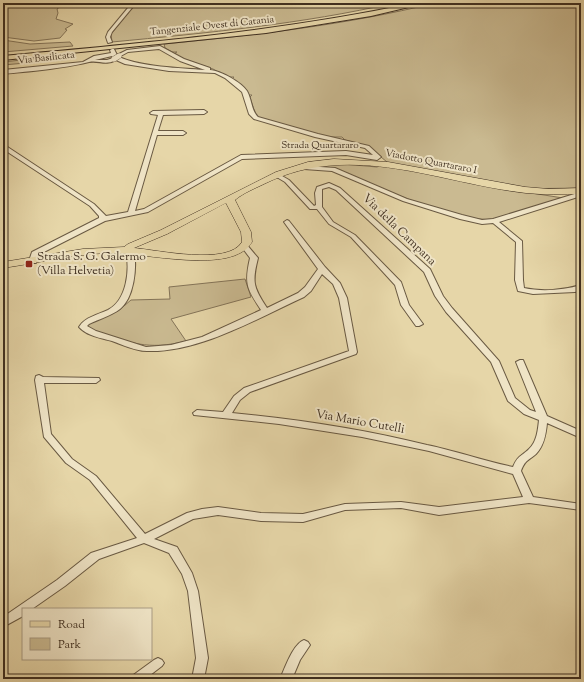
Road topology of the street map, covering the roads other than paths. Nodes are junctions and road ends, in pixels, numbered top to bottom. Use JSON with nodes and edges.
{"nodes":[{"id":1,"x":134,"y":3,"type":"edge"},
{"id":2,"x":409,"y":3,"type":"edge"},
{"id":3,"x":423,"y":3,"type":"edge"},
{"id":4,"x":110,"y":42,"type":"dead end"},
{"id":5,"x":3,"y":55,"type":"edge"},
{"id":6,"x":115,"y":55,"type":"junction"},
{"id":7,"x":3,"y":58,"type":"edge"},
{"id":8,"x":88,"y":61,"type":"junction"},
{"id":9,"x":3,"y":72,"type":"edge"},
{"id":10,"x":216,"y":72,"type":"junction"},
{"id":11,"x":204,"y":112,"type":"dead end"},
{"id":12,"x":153,"y":113,"type":"dead end"},
{"id":13,"x":161,"y":113,"type":"junction"},
{"id":14,"x":157,"y":133,"type":"junction"},
{"id":15,"x":183,"y":133,"type":"dead end"},
{"id":16,"x":3,"y":146,"type":"edge"},
{"id":17,"x":293,"y":169,"type":"junction"},
{"id":18,"x":277,"y":175,"type":"junction"},
{"id":19,"x":243,"y":191,"type":"junction"},
{"id":20,"x":581,"y":192,"type":"edge"},
{"id":21,"x":231,"y":205,"type":"junction"},
{"id":22,"x":319,"y":207,"type":"junction"},
{"id":23,"x":209,"y":208,"type":"junction"},
{"id":24,"x":131,"y":214,"type":"junction"},
{"id":25,"x":104,"y":219,"type":"junction"},
{"id":26,"x":494,"y":221,"type":"junction"},
{"id":27,"x":287,"y":222,"type":"dead end"},
{"id":28,"x":137,"y":243,"type":"junction"},
{"id":29,"x":245,"y":246,"type":"junction"},
{"id":30,"x":92,"y":251,"type":"junction"},
{"id":31,"x":130,"y":251,"type":"junction"},
{"id":32,"x":33,"y":261,"type":"junction"},
{"id":33,"x":3,"y":265,"type":"edge"},
{"id":34,"x":322,"y":269,"type":"junction"},
{"id":35,"x":578,"y":288,"type":"edge"},
{"id":36,"x":581,"y":296,"type":"edge"},
{"id":37,"x":265,"y":310,"type":"junction"},
{"id":38,"x":419,"y":324,"type":"dead end"},
{"id":39,"x":520,"y":362,"type":"dead end"},
{"id":40,"x":96,"y":380,"type":"dead end"},
{"id":41,"x":197,"y":413,"type":"dead end"},
{"id":42,"x":226,"y":415,"type":"junction"},
{"id":43,"x":543,"y":418,"type":"junction"},
{"id":44,"x":581,"y":435,"type":"edge"},
{"id":45,"x":516,"y":470,"type":"junction"},
{"id":46,"x":529,"y":500,"type":"junction"},
{"id":47,"x":581,"y":507,"type":"edge"},
{"id":48,"x":144,"y":539,"type":"junction"},
{"id":49,"x":25,"y":608,"type":"edge"},
{"id":50,"x":22,"y":610,"type":"edge"},
{"id":51,"x":3,"y":623,"type":"edge"},
{"id":52,"x":304,"y":644,"type":"dead end"},
{"id":53,"x":158,"y":663,"type":"dead end"},
{"id":54,"x":136,"y":679,"type":"edge"},
{"id":55,"x":198,"y":679,"type":"edge"},
{"id":56,"x":286,"y":679,"type":"edge"}],
"edges":[{"from":1,"to":4,"type":"street"},
{"from":2,"to":5,"type":"highway","name":"Tangenziale Ovest di Catania"},
{"from":3,"to":7,"type":"highway","name":"Tangenziale Ovest di Catania"},
{"from":6,"to":8,"type":"street","name":"Via Basilicata"},
{"from":6,"to":8,"type":"street"},
{"from":6,"to":10,"type":"street","name":"Strada Quartararo"},
{"from":6,"to":10,"type":"street"},
{"from":8,"to":9,"type":"street","name":"Via Basilicata"},
{"from":10,"to":24,"type":"street","name":"Strada Quartararo"},
{"from":11,"to":13,"type":"street"},
{"from":12,"to":13,"type":"street"},
{"from":13,"to":14,"type":"street"},
{"from":14,"to":15,"type":"street"},
{"from":14,"to":24,"type":"street"},
{"from":16,"to":25,"type":"street"},
{"from":17,"to":18,"type":"main road","name":"Viadotto Quartararo I"},
{"from":17,"to":20,"type":"main road","name":"Viadotto Quartararo I"},
{"from":17,"to":26,"type":"street"},
{"from":18,"to":19,"type":"main road","name":"Viadotto Quartararo I"},
{"from":18,"to":22,"type":"street"},
{"from":19,"to":21,"type":"main road"},
{"from":19,"to":23,"type":"main road","name":"Viadotto Quartararo I"},
{"from":20,"to":26,"type":"street"},
{"from":21,"to":23,"type":"main road"},
{"from":21,"to":29,"type":"main road"},
{"from":22,"to":38,"type":"street"},
{"from":22,"to":43,"type":"street","name":"Via della Campana"},
{"from":23,"to":28,"type":"main road","name":"Viadotto Quartararo I"},
{"from":24,"to":25,"type":"street","name":"Strada Quartararo"},
{"from":25,"to":32,"type":"street","name":"Strada Quartararo"},
{"from":26,"to":35,"type":"street"},
{"from":27,"to":34,"type":"street"},
{"from":28,"to":30,"type":"main road"},
{"from":28,"to":31,"type":"main road"},
{"from":29,"to":31,"type":"main road"},
{"from":29,"to":37,"type":"street"},
{"from":30,"to":31,"type":"main road"},
{"from":30,"to":32,"type":"main road"},
{"from":31,"to":37,"type":"street"},
{"from":32,"to":33,"type":"main road"},
{"from":34,"to":37,"type":"street"},
{"from":34,"to":42,"type":"street"},
{"from":35,"to":36,"type":"street"},
{"from":39,"to":43,"type":"street"},
{"from":40,"to":48,"type":"street"},
{"from":41,"to":42,"type":"street","name":"Via Mario Cutelli"},
{"from":42,"to":45,"type":"street","name":"Via Mario Cutelli"},
{"from":43,"to":44,"type":"street"},
{"from":43,"to":45,"type":"street"},
{"from":45,"to":46,"type":"street"},
{"from":46,"to":47,"type":"street"},
{"from":46,"to":48,"type":"street"},
{"from":48,"to":49,"type":"street"},
{"from":48,"to":55,"type":"street"},
{"from":50,"to":51,"type":"street"},
{"from":52,"to":56,"type":"street"},
{"from":53,"to":54,"type":"street"}]}
